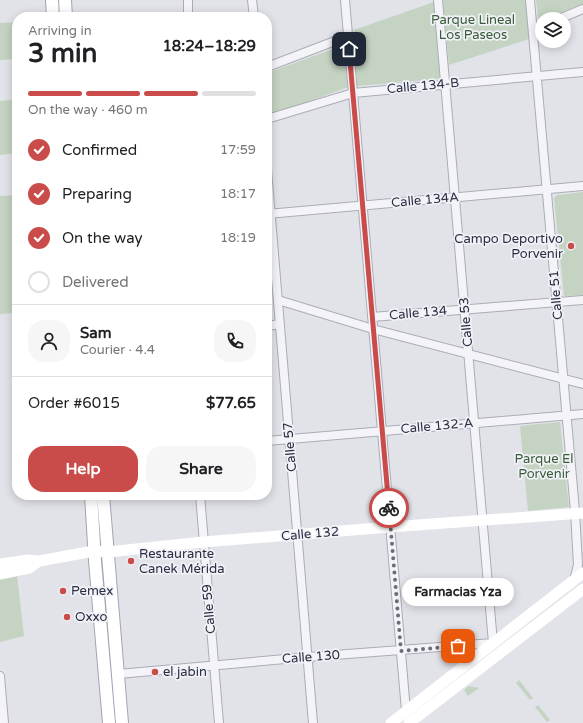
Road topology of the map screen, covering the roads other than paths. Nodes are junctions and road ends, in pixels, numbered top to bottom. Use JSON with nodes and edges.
{"nodes":[{"id":1,"x":52,"y":0,"type":"edge"},
{"id":2,"x":65,"y":0,"type":"edge"},
{"id":3,"x":188,"y":0,"type":"edge"},
{"id":4,"x":252,"y":0,"type":"edge"},
{"id":5,"x":345,"y":0,"type":"edge"},
{"id":6,"x":438,"y":0,"type":"edge"},
{"id":7,"x":530,"y":0,"type":"edge"},
{"id":8,"x":583,"y":9,"type":"edge"},
{"id":9,"x":53,"y":12,"type":"edge"},
{"id":10,"x":66,"y":12,"type":"edge"},
{"id":11,"x":188,"y":12,"type":"edge"},
{"id":12,"x":253,"y":12,"type":"edge"},
{"id":13,"x":571,"y":14,"type":"edge"},
{"id":14,"x":533,"y":30,"type":"joint"},
{"id":15,"x":348,"y":36,"type":"junction"},
{"id":16,"x":272,"y":65,"type":"edge"},
{"id":17,"x":583,"y":72,"type":"edge"},
{"id":18,"x":537,"y":77,"type":"junction"},
{"id":19,"x":445,"y":84,"type":"junction"},
{"id":20,"x":353,"y":93,"type":"junction"},
{"id":21,"x":272,"y":117,"type":"edge"},
{"id":22,"x":583,"y":186,"type":"edge"},
{"id":23,"x":547,"y":189,"type":"junction"},
{"id":24,"x":455,"y":198,"type":"junction"},
{"id":25,"x":363,"y":205,"type":"junction"},
{"id":26,"x":272,"y":214,"type":"edge"},
{"id":27,"x":272,"y":243,"type":"edge"},
{"id":28,"x":278,"y":300,"type":"junction"},
{"id":29,"x":583,"y":300,"type":"edge"},
{"id":30,"x":557,"y":302,"type":"junction"},
{"id":31,"x":465,"y":309,"type":"junction"},
{"id":32,"x":372,"y":317,"type":"junction"},
{"id":33,"x":280,"y":324,"type":"junction"},
{"id":34,"x":272,"y":325,"type":"edge"},
{"id":35,"x":373,"y":330,"type":"junction"},
{"id":36,"x":470,"y":355,"type":"junction"},
{"id":37,"x":563,"y":379,"type":"junction"},
{"id":38,"x":583,"y":384,"type":"edge"},
{"id":39,"x":583,"y":414,"type":"edge"},
{"id":40,"x":566,"y":415,"type":"junction"},
{"id":41,"x":475,"y":423,"type":"junction"},
{"id":42,"x":382,"y":431,"type":"junction"},
{"id":43,"x":290,"y":439,"type":"junction"},
{"id":44,"x":272,"y":441,"type":"edge"},
{"id":45,"x":93,"y":500,"type":"edge"},
{"id":46,"x":102,"y":500,"type":"edge"},
{"id":47,"x":200,"y":500,"type":"edge"},
{"id":48,"x":99,"y":514,"type":"junction"},
{"id":49,"x":579,"y":514,"type":"edge"},
{"id":50,"x":484,"y":520,"type":"junction"},
{"id":51,"x":390,"y":527,"type":"junction"},
{"id":52,"x":298,"y":535,"type":"junction"},
{"id":53,"x":203,"y":542,"type":"junction"},
{"id":54,"x":94,"y":551,"type":"junction"},
{"id":55,"x":108,"y":552,"type":"junction"},
{"id":56,"x":39,"y":561,"type":"junction"},
{"id":57,"x":0,"y":564,"type":"edge"},
{"id":58,"x":580,"y":572,"type":"edge"},
{"id":59,"x":0,"y":574,"type":"edge"},
{"id":60,"x":582,"y":591,"type":"edge"},
{"id":61,"x":113,"y":612,"type":"junction"},
{"id":62,"x":100,"y":613,"type":"junction"},
{"id":63,"x":497,"y":647,"type":"junction"},
{"id":64,"x":401,"y":651,"type":"junction"},
{"id":65,"x":308,"y":657,"type":"junction"},
{"id":66,"x":215,"y":665,"type":"junction"},
{"id":67,"x":118,"y":674,"type":"junction"},
{"id":68,"x":0,"y":676,"type":"edge"},
{"id":69,"x":406,"y":711,"type":"junction"},
{"id":70,"x":4,"y":723,"type":"edge"},
{"id":71,"x":109,"y":723,"type":"edge"},
{"id":72,"x":122,"y":723,"type":"edge"},
{"id":73,"x":219,"y":723,"type":"edge"},
{"id":74,"x":313,"y":723,"type":"edge"},
{"id":75,"x":391,"y":723,"type":"edge"},
{"id":76,"x":409,"y":723,"type":"edge"}],
"edges":[{"from":1,"to":9,"type":"main road"},
{"from":2,"to":10,"type":"main road"},
{"from":3,"to":11,"type":"street"},
{"from":4,"to":12,"type":"street"},
{"from":5,"to":15,"type":"street"},
{"from":6,"to":19,"type":"street","name":"Calle 53"},
{"from":7,"to":14,"type":"street","name":"Calle 51"},
{"from":8,"to":13,"type":"street"},
{"from":14,"to":18,"type":"street","name":"Calle 51"},
{"from":15,"to":16,"type":"street"},
{"from":15,"to":20,"type":"street"},
{"from":17,"to":18,"type":"street","name":"Calle 134-B"},
{"from":18,"to":19,"type":"street","name":"Calle 134-B"},
{"from":18,"to":23,"type":"street","name":"Calle 51"},
{"from":19,"to":20,"type":"street","name":"Calle 134-B"},
{"from":19,"to":24,"type":"street","name":"Calle 53"},
{"from":20,"to":21,"type":"street","name":"Calle 134-B"},
{"from":20,"to":25,"type":"street"},
{"from":22,"to":23,"type":"street","name":"Calle 134A"},
{"from":23,"to":24,"type":"street","name":"Calle 134A"},
{"from":23,"to":30,"type":"street","name":"Calle 51"},
{"from":24,"to":25,"type":"street","name":"Calle 134A"},
{"from":24,"to":31,"type":"street","name":"Calle 53"},
{"from":25,"to":26,"type":"street","name":"Calle 134A"},
{"from":25,"to":32,"type":"street"},
{"from":27,"to":28,"type":"street","name":"Calle 57"},
{"from":28,"to":33,"type":"street","name":"Calle 57"},
{"from":28,"to":35,"type":"street"},
{"from":29,"to":30,"type":"street","name":"Calle 134"},
{"from":30,"to":31,"type":"street","name":"Calle 134"},
{"from":30,"to":37,"type":"street","name":"Calle 51"},
{"from":31,"to":32,"type":"street","name":"Calle 134"},
{"from":31,"to":36,"type":"street","name":"Calle 53"},
{"from":32,"to":35,"type":"street"},
{"from":33,"to":34,"type":"street"},
{"from":33,"to":43,"type":"street","name":"Calle 57"},
{"from":35,"to":36,"type":"street"},
{"from":35,"to":42,"type":"street"},
{"from":36,"to":37,"type":"street"},
{"from":36,"to":41,"type":"street","name":"Calle 53"},
{"from":37,"to":38,"type":"street"},
{"from":37,"to":40,"type":"street","name":"Calle 51"},
{"from":39,"to":40,"type":"street","name":"Calle 132-A"},
{"from":40,"to":41,"type":"street","name":"Calle 132-A"},
{"from":40,"to":49,"type":"street","name":"Calle 51"},
{"from":41,"to":42,"type":"street","name":"Calle 132-A"},
{"from":41,"to":50,"type":"street","name":"Calle 53"},
{"from":42,"to":43,"type":"street","name":"Calle 132-A"},
{"from":42,"to":51,"type":"street"},
{"from":43,"to":44,"type":"street","name":"Calle 132-A"},
{"from":43,"to":52,"type":"street","name":"Calle 57"},
{"from":45,"to":48,"type":"main road"},
{"from":46,"to":48,"type":"main road"},
{"from":47,"to":53,"type":"street","name":"Calle 59"},
{"from":48,"to":54,"type":"main road"},
{"from":48,"to":55,"type":"main road"},
{"from":49,"to":50,"type":"street","name":"Calle 132"},
{"from":49,"to":58,"type":"street","name":"Calle 51"},
{"from":50,"to":51,"type":"street","name":"Calle 132"},
{"from":50,"to":63,"type":"street","name":"Calle 53"},
{"from":51,"to":52,"type":"street","name":"Calle 132"},
{"from":51,"to":64,"type":"street"},
{"from":52,"to":53,"type":"street","name":"Calle 132"},
{"from":52,"to":65,"type":"street","name":"Calle 57"},
{"from":53,"to":55,"type":"street","name":"Calle 132"},
{"from":53,"to":66,"type":"street","name":"Calle 59"},
{"from":54,"to":55,"type":"street","name":"Calle 132"},
{"from":54,"to":56,"type":"street","name":"Calle 132"},
{"from":54,"to":62,"type":"main road"},
{"from":55,"to":61,"type":"main road"},
{"from":56,"to":57,"type":"street","name":"Calle 132"},
{"from":56,"to":59,"type":"street","name":"Calle 132"},
{"from":58,"to":60,"type":"street"},
{"from":58,"to":63,"type":"street"},
{"from":60,"to":63,"type":"street"},
{"from":61,"to":62,"type":"street"},
{"from":61,"to":67,"type":"main road"},
{"from":62,"to":71,"type":"main road"},
{"from":63,"to":64,"type":"street","name":"Calle 130"},
{"from":63,"to":69,"type":"street"},
{"from":63,"to":76,"type":"street"},
{"from":64,"to":65,"type":"street","name":"Calle 130"},
{"from":64,"to":69,"type":"street"},
{"from":65,"to":66,"type":"street","name":"Calle 130"},
{"from":65,"to":74,"type":"street","name":"Calle 57"},
{"from":66,"to":67,"type":"street","name":"Calle 130"},
{"from":66,"to":73,"type":"street","name":"Calle 59"},
{"from":67,"to":72,"type":"main road"},
{"from":68,"to":70,"type":"street"},
{"from":69,"to":75,"type":"street"}]}
